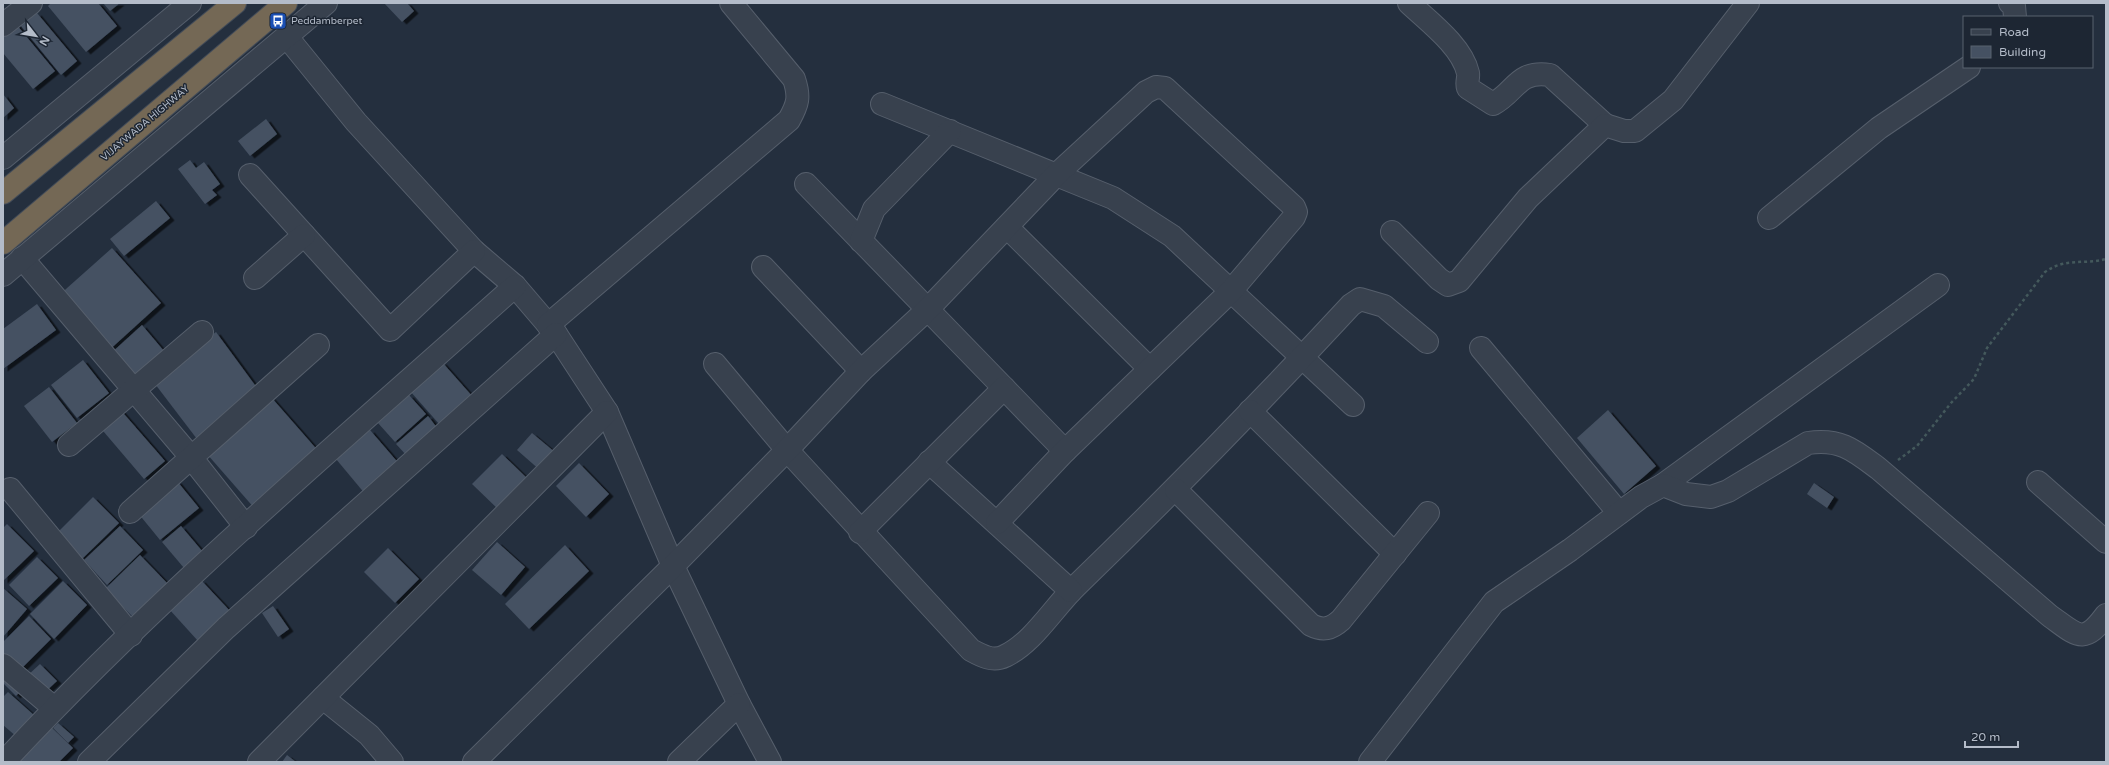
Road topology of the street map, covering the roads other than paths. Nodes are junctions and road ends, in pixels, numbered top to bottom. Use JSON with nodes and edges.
{"nodes":[{"id":1,"x":31,"y":3,"type":"edge"},
{"id":2,"x":235,"y":3,"type":"edge"},
{"id":3,"x":286,"y":3,"type":"edge"},
{"id":4,"x":326,"y":3,"type":"edge"},
{"id":5,"x":731,"y":3,"type":"edge"},
{"id":6,"x":1409,"y":3,"type":"edge"},
{"id":7,"x":1748,"y":3,"type":"edge"},
{"id":8,"x":2010,"y":3,"type":"edge"},
{"id":9,"x":182,"y":6,"type":"edge"},
{"id":10,"x":2015,"y":16,"type":"edge"},
{"id":11,"x":3,"y":25,"type":"edge"},
{"id":12,"x":287,"y":37,"type":"junction"},
{"id":13,"x":1968,"y":68,"type":"edge"},
{"id":14,"x":882,"y":104,"type":"dead end"},
{"id":15,"x":1605,"y":126,"type":"junction"},
{"id":16,"x":950,"y":131,"type":"junction"},
{"id":17,"x":3,"y":158,"type":"edge"},
{"id":18,"x":1058,"y":174,"type":"junction"},
{"id":19,"x":250,"y":175,"type":"dead end"},
{"id":20,"x":806,"y":184,"type":"dead end"},
{"id":21,"x":3,"y":193,"type":"edge"},
{"id":22,"x":1769,"y":218,"type":"dead end"},
{"id":23,"x":1007,"y":227,"type":"junction"},
{"id":24,"x":1392,"y":232,"type":"dead end"},
{"id":25,"x":304,"y":235,"type":"junction"},
{"id":26,"x":861,"y":241,"type":"junction"},
{"id":27,"x":3,"y":243,"type":"edge"},
{"id":28,"x":474,"y":251,"type":"junction"},
{"id":29,"x":22,"y":258,"type":"junction"},
{"id":30,"x":763,"y":268,"type":"dead end"},
{"id":31,"x":3,"y":275,"type":"edge"},
{"id":32,"x":255,"y":278,"type":"dead end"},
{"id":33,"x":1938,"y":285,"type":"dead end"},
{"id":34,"x":515,"y":286,"type":"junction"},
{"id":35,"x":1231,"y":291,"type":"junction"},
{"id":36,"x":927,"y":310,"type":"junction"},
{"id":37,"x":552,"y":330,"type":"junction"},
{"id":38,"x":202,"y":332,"type":"dead end"},
{"id":39,"x":1427,"y":342,"type":"dead end"},
{"id":40,"x":318,"y":345,"type":"dead end"},
{"id":41,"x":1481,"y":348,"type":"dead end"},
{"id":42,"x":1303,"y":357,"type":"junction"},
{"id":43,"x":715,"y":364,"type":"dead end"},
{"id":44,"x":1150,"y":369,"type":"junction"},
{"id":45,"x":861,"y":370,"type":"junction"},
{"id":46,"x":1004,"y":388,"type":"junction"},
{"id":47,"x":134,"y":391,"type":"junction"},
{"id":48,"x":1353,"y":405,"type":"dead end"},
{"id":49,"x":1250,"y":411,"type":"junction"},
{"id":50,"x":607,"y":412,"type":"junction"},
{"id":51,"x":70,"y":444,"type":"dead end"},
{"id":52,"x":787,"y":450,"type":"junction"},
{"id":53,"x":1065,"y":452,"type":"junction"},
{"id":54,"x":190,"y":456,"type":"junction"},
{"id":55,"x":930,"y":462,"type":"junction"},
{"id":56,"x":2038,"y":482,"type":"dead end"},
{"id":57,"x":1664,"y":485,"type":"junction"},
{"id":58,"x":10,"y":489,"type":"dead end"},
{"id":59,"x":1176,"y":490,"type":"junction"},
{"id":60,"x":130,"y":512,"type":"dead end"},
{"id":61,"x":1428,"y":513,"type":"dead end"},
{"id":62,"x":1619,"y":513,"type":"junction"},
{"id":63,"x":997,"y":524,"type":"junction"},
{"id":64,"x":246,"y":527,"type":"junction"},
{"id":65,"x":860,"y":532,"type":"junction"},
{"id":66,"x":2106,"y":542,"type":"edge"},
{"id":67,"x":1395,"y":554,"type":"junction"},
{"id":68,"x":673,"y":566,"type":"junction"},
{"id":69,"x":1071,"y":591,"type":"junction"},
{"id":70,"x":2106,"y":615,"type":"edge"},
{"id":71,"x":131,"y":635,"type":"junction"},
{"id":72,"x":3,"y":664,"type":"edge"},
{"id":73,"x":323,"y":698,"type":"junction"},
{"id":74,"x":739,"y":704,"type":"junction"},
{"id":75,"x":54,"y":708,"type":"junction"},
{"id":76,"x":4,"y":762,"type":"edge"},
{"id":77,"x":89,"y":762,"type":"edge"},
{"id":78,"x":259,"y":762,"type":"edge"},
{"id":79,"x":392,"y":762,"type":"edge"},
{"id":80,"x":474,"y":762,"type":"edge"},
{"id":81,"x":679,"y":762,"type":"edge"},
{"id":82,"x":770,"y":762,"type":"edge"},
{"id":83,"x":1370,"y":762,"type":"edge"}],
"edges":[{"from":1,"to":11,"type":"street"},
{"from":2,"to":21,"type":"highway"},
{"from":3,"to":27,"type":"highway","name":"VIJAYWADA HIGHWAY"},
{"from":4,"to":12,"type":"street"},
{"from":5,"to":37,"type":"street"},
{"from":6,"to":15,"type":"street"},
{"from":7,"to":15,"type":"street"},
{"from":8,"to":10,"type":"street"},
{"from":9,"to":17,"type":"street"},
{"from":12,"to":28,"type":"street"},
{"from":12,"to":29,"type":"street"},
{"from":13,"to":22,"type":"street"},
{"from":14,"to":16,"type":"street"},
{"from":15,"to":24,"type":"street"},
{"from":16,"to":18,"type":"street"},
{"from":16,"to":26,"type":"street"},
{"from":18,"to":23,"type":"street"},
{"from":18,"to":35,"type":"street"},
{"from":18,"to":35,"type":"street"},
{"from":19,"to":25,"type":"street"},
{"from":20,"to":26,"type":"street"},
{"from":23,"to":36,"type":"street"},
{"from":23,"to":44,"type":"street"},
{"from":25,"to":28,"type":"street"},
{"from":25,"to":32,"type":"street"},
{"from":26,"to":36,"type":"street"},
{"from":28,"to":34,"type":"street"},
{"from":29,"to":31,"type":"street"},
{"from":29,"to":47,"type":"street"},
{"from":30,"to":45,"type":"street"},
{"from":33,"to":57,"type":"street"},
{"from":34,"to":37,"type":"street"},
{"from":34,"to":64,"type":"street"},
{"from":35,"to":42,"type":"street"},
{"from":35,"to":44,"type":"street"},
{"from":36,"to":45,"type":"street"},
{"from":36,"to":46,"type":"street"},
{"from":37,"to":50,"type":"street"},
{"from":37,"to":77,"type":"street"},
{"from":38,"to":47,"type":"street"},
{"from":39,"to":42,"type":"street"},
{"from":40,"to":54,"type":"street"},
{"from":41,"to":62,"type":"street"},
{"from":42,"to":48,"type":"street"},
{"from":42,"to":49,"type":"street"},
{"from":43,"to":52,"type":"street"},
{"from":44,"to":53,"type":"street"},
{"from":45,"to":52,"type":"street"},
{"from":46,"to":53,"type":"street"},
{"from":46,"to":55,"type":"street"},
{"from":47,"to":51,"type":"street"},
{"from":47,"to":54,"type":"street"},
{"from":49,"to":59,"type":"street"},
{"from":49,"to":67,"type":"street"},
{"from":50,"to":68,"type":"street"},
{"from":50,"to":73,"type":"street"},
{"from":52,"to":65,"type":"street"},
{"from":52,"to":68,"type":"street"},
{"from":53,"to":63,"type":"street"},
{"from":54,"to":60,"type":"street"},
{"from":54,"to":64,"type":"street"},
{"from":55,"to":63,"type":"street"},
{"from":55,"to":65,"type":"street"},
{"from":56,"to":66,"type":"street"},
{"from":57,"to":62,"type":"street"},
{"from":57,"to":70,"type":"street"},
{"from":58,"to":71,"type":"street"},
{"from":59,"to":67,"type":"street"},
{"from":59,"to":69,"type":"street"},
{"from":61,"to":67,"type":"street"},
{"from":62,"to":83,"type":"street"},
{"from":63,"to":69,"type":"street"},
{"from":64,"to":71,"type":"street"},
{"from":65,"to":69,"type":"street"},
{"from":68,"to":74,"type":"street"},
{"from":68,"to":80,"type":"street"},
{"from":71,"to":75,"type":"street"},
{"from":72,"to":75,"type":"street"},
{"from":73,"to":78,"type":"street"},
{"from":73,"to":79,"type":"street"},
{"from":74,"to":81,"type":"street"},
{"from":74,"to":82,"type":"street"},
{"from":75,"to":76,"type":"street"}]}
